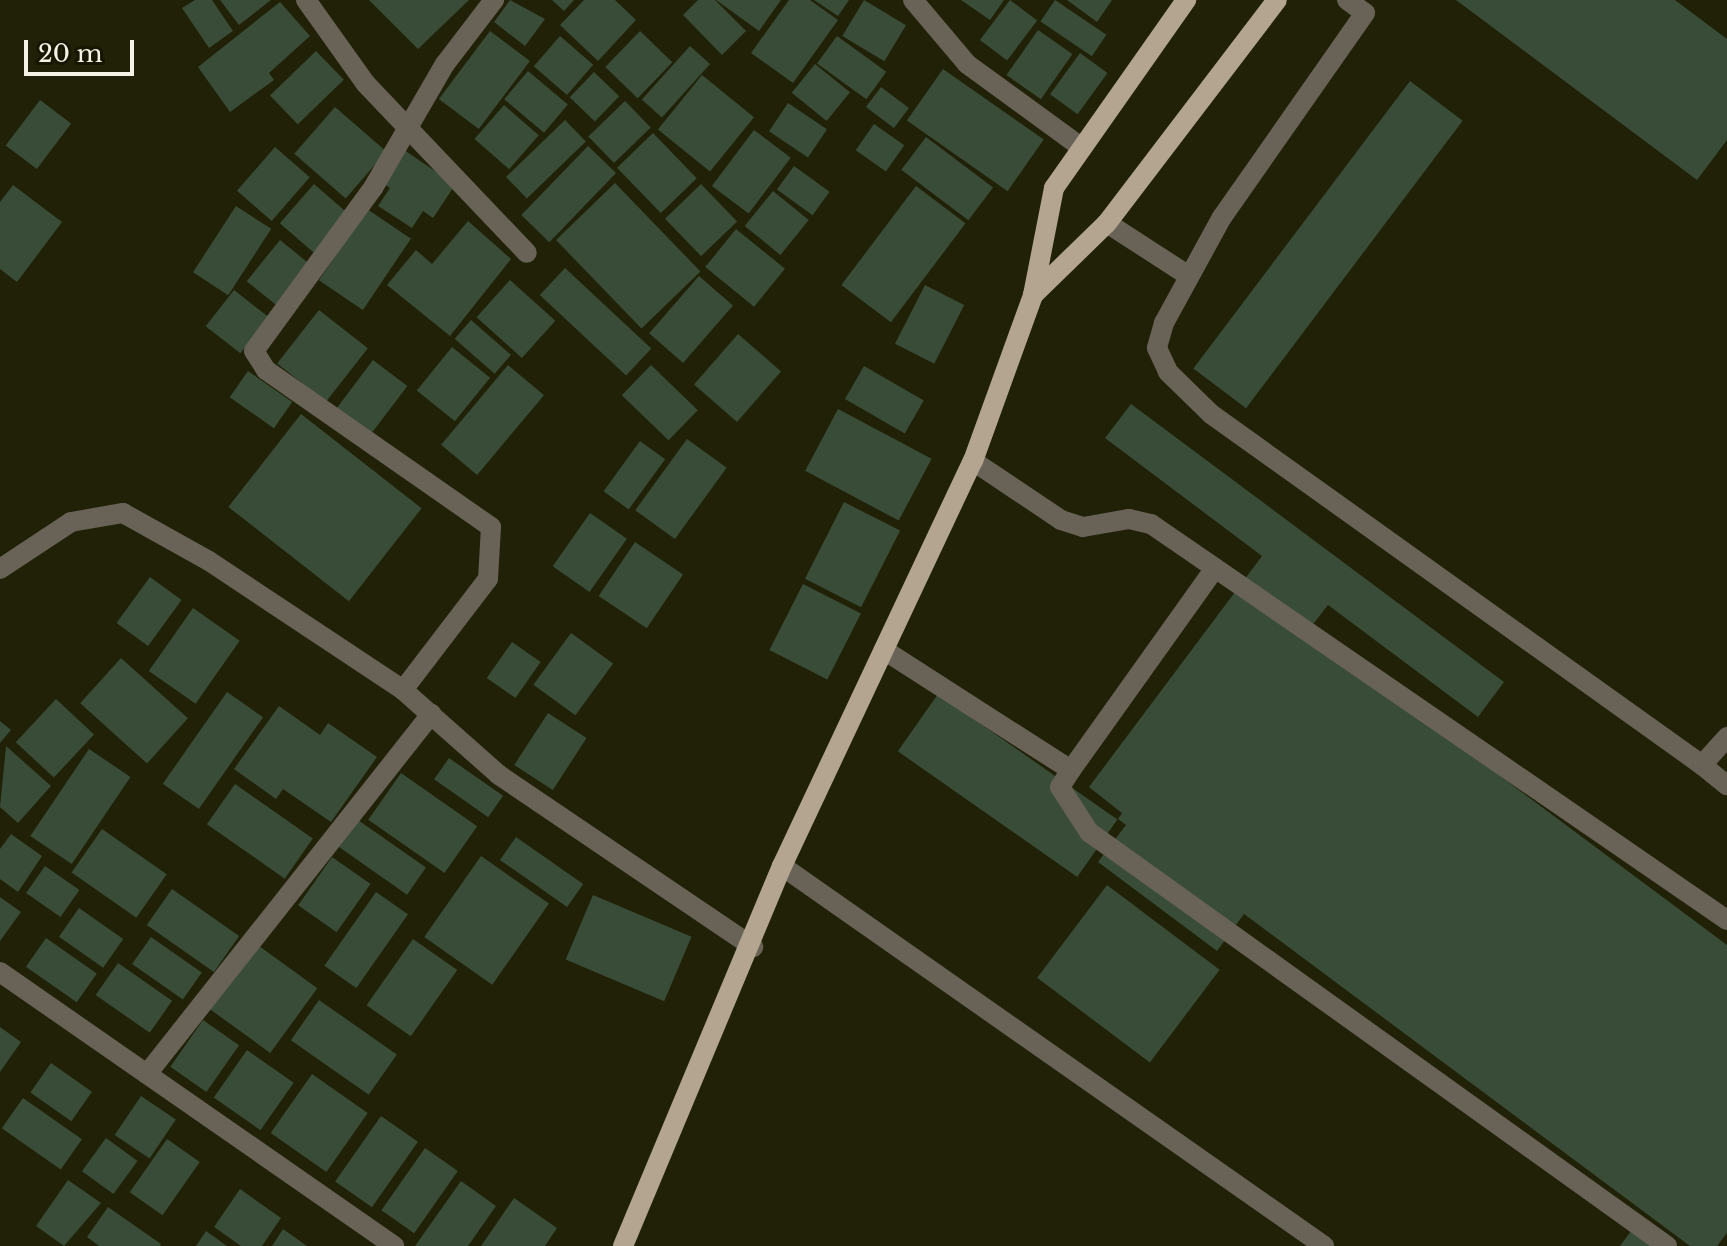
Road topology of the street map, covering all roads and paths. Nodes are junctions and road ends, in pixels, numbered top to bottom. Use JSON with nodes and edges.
{"nodes":[{"id":1,"x":306,"y":0,"type":"edge"},
{"id":2,"x":494,"y":0,"type":"edge"},
{"id":3,"x":913,"y":0,"type":"edge"},
{"id":4,"x":1186,"y":0,"type":"edge"},
{"id":5,"x":1277,"y":0,"type":"edge"},
{"id":6,"x":1347,"y":0,"type":"edge"},
{"id":7,"x":405,"y":126,"type":"junction"},
{"id":8,"x":1082,"y":148,"type":"junction"},
{"id":9,"x":1107,"y":223,"type":"junction"},
{"id":10,"x":527,"y":253,"type":"dead end"},
{"id":11,"x":1189,"y":276,"type":"junction"},
{"id":12,"x":1033,"y":295,"type":"junction"},
{"id":13,"x":973,"y":461,"type":"junction"},
{"id":14,"x":1215,"y":568,"type":"junction"},
{"id":15,"x":0,"y":569,"type":"edge"},
{"id":16,"x":884,"y":650,"type":"junction"},
{"id":17,"x":403,"y":690,"type":"junction"},
{"id":18,"x":431,"y":714,"type":"junction"},
{"id":19,"x":1727,"y":737,"type":"edge"},
{"id":20,"x":1702,"y":765,"type":"junction"},
{"id":21,"x":1071,"y":770,"type":"junction"},
{"id":22,"x":1727,"y":785,"type":"edge"},
{"id":23,"x":782,"y":866,"type":"junction"},
{"id":24,"x":1727,"y":920,"type":"edge"},
{"id":25,"x":753,"y":947,"type":"junction"},
{"id":26,"x":0,"y":972,"type":"edge"},
{"id":27,"x":147,"y":1074,"type":"junction"},
{"id":28,"x":394,"y":1246,"type":"edge"},
{"id":29,"x":623,"y":1246,"type":"edge"},
{"id":30,"x":1324,"y":1246,"type":"edge"},
{"id":31,"x":1667,"y":1246,"type":"edge"}],
"edges":[{"from":1,"to":7,"type":"street"},
{"from":2,"to":7,"type":"street"},
{"from":3,"to":8,"type":"street"},
{"from":4,"to":8,"type":"main road"},
{"from":5,"to":9,"type":"main road"},
{"from":6,"to":11,"type":"street"},
{"from":7,"to":10,"type":"street"},
{"from":7,"to":17,"type":"street"},
{"from":8,"to":12,"type":"main road"},
{"from":9,"to":11,"type":"street"},
{"from":9,"to":12,"type":"main road"},
{"from":11,"to":20,"type":"street"},
{"from":12,"to":13,"type":"main road"},
{"from":13,"to":14,"type":"street"},
{"from":13,"to":16,"type":"main road"},
{"from":14,"to":21,"type":"street"},
{"from":14,"to":24,"type":"street"},
{"from":15,"to":17,"type":"street"},
{"from":16,"to":21,"type":"street"},
{"from":16,"to":23,"type":"main road"},
{"from":17,"to":18,"type":"street"},
{"from":18,"to":25,"type":"street"},
{"from":18,"to":27,"type":"street"},
{"from":19,"to":20,"type":"street"},
{"from":20,"to":22,"type":"street"},
{"from":21,"to":31,"type":"street"},
{"from":23,"to":25,"type":"main road"},
{"from":23,"to":30,"type":"street"},
{"from":25,"to":29,"type":"main road"},
{"from":26,"to":27,"type":"street"},
{"from":27,"to":28,"type":"street"}]}
